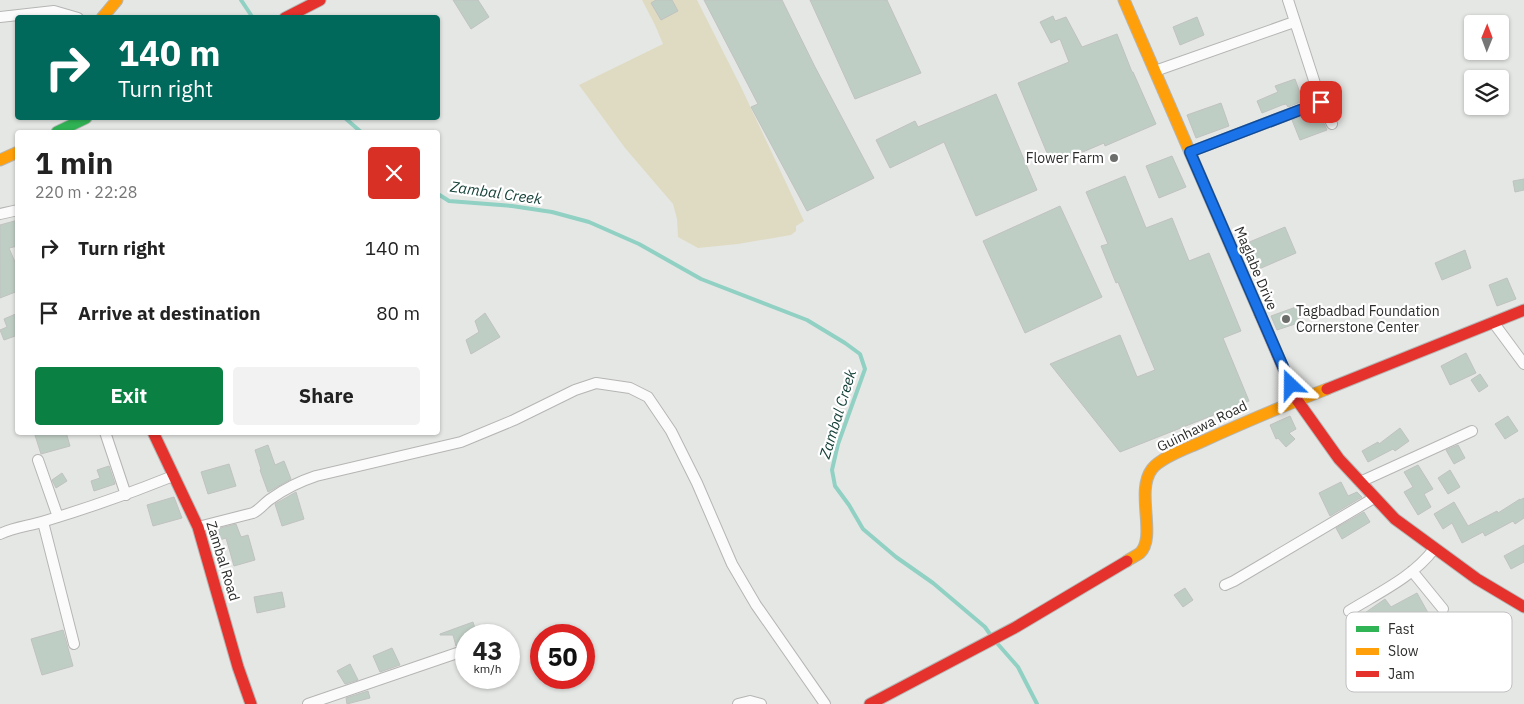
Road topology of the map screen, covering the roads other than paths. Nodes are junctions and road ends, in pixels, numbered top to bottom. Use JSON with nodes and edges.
{"nodes":[{"id":1,"x":116,"y":0,"type":"edge"},
{"id":2,"x":320,"y":0,"type":"edge"},
{"id":3,"x":1124,"y":0,"type":"edge"},
{"id":4,"x":1288,"y":0,"type":"edge"},
{"id":5,"x":23,"y":15,"type":"edge"},
{"id":6,"x":68,"y":15,"type":"edge"},
{"id":7,"x":104,"y":15,"type":"edge"},
{"id":8,"x":291,"y":15,"type":"edge"},
{"id":9,"x":15,"y":16,"type":"edge"},
{"id":10,"x":0,"y":18,"type":"edge"},
{"id":11,"x":1294,"y":22,"type":"junction"},
{"id":12,"x":1155,"y":71,"type":"junction"},
{"id":13,"x":1321,"y":102,"type":"junction"},
{"id":14,"x":1332,"y":124,"type":"dead end"},
{"id":15,"x":74,"y":125,"type":"edge"},
{"id":16,"x":62,"y":130,"type":"edge"},
{"id":17,"x":1190,"y":152,"type":"junction"},
{"id":18,"x":15,"y":153,"type":"edge"},
{"id":19,"x":0,"y":160,"type":"edge"},
{"id":20,"x":15,"y":211,"type":"edge"},
{"id":21,"x":0,"y":214,"type":"edge"},
{"id":22,"x":1524,"y":310,"type":"edge"},
{"id":23,"x":1493,"y":322,"type":"junction"},
{"id":24,"x":1524,"y":364,"type":"edge"},
{"id":25,"x":1297,"y":400,"type":"junction"},
{"id":26,"x":1472,"y":431,"type":"dead end"},
{"id":27,"x":105,"y":435,"type":"edge"},
{"id":28,"x":154,"y":435,"type":"edge"},
{"id":29,"x":38,"y":460,"type":"dead end"},
{"id":30,"x":173,"y":476,"type":"junction"},
{"id":31,"x":1360,"y":482,"type":"junction"},
{"id":32,"x":126,"y":494,"type":"junction"},
{"id":33,"x":1374,"y":498,"type":"junction"},
{"id":34,"x":58,"y":517,"type":"junction"},
{"id":35,"x":43,"y":522,"type":"junction"},
{"id":36,"x":198,"y":527,"type":"junction"},
{"id":37,"x":0,"y":534,"type":"edge"},
{"id":38,"x":1434,"y":549,"type":"junction"},
{"id":39,"x":1412,"y":571,"type":"junction"},
{"id":40,"x":1225,"y":585,"type":"dead end"},
{"id":41,"x":1524,"y":607,"type":"edge"},
{"id":42,"x":1443,"y":609,"type":"dead end"},
{"id":43,"x":1349,"y":611,"type":"dead end"},
{"id":44,"x":74,"y":644,"type":"dead end"},
{"id":45,"x":455,"y":654,"type":"edge"},
{"id":46,"x":822,"y":703,"type":"edge"},
{"id":47,"x":251,"y":704,"type":"edge"},
{"id":48,"x":308,"y":704,"type":"edge"},
{"id":49,"x":738,"y":704,"type":"edge"},
{"id":50,"x":761,"y":704,"type":"edge"},
{"id":51,"x":870,"y":704,"type":"edge"}],
"edges":[{"from":1,"to":7,"type":"street"},
{"from":2,"to":8,"type":"street"},
{"from":3,"to":12,"type":"street","name":"Maglabe Drive"},
{"from":4,"to":11,"type":"street"},
{"from":5,"to":6,"type":"street"},
{"from":9,"to":10,"type":"street"},
{"from":11,"to":12,"type":"street"},
{"from":11,"to":13,"type":"street"},
{"from":12,"to":17,"type":"street","name":"Maglabe Drive"},
{"from":13,"to":14,"type":"street"},
{"from":13,"to":17,"type":"street"},
{"from":15,"to":16,"type":"street"},
{"from":17,"to":25,"type":"street","name":"Maglabe Drive"},
{"from":18,"to":19,"type":"street"},
{"from":20,"to":21,"type":"street"},
{"from":22,"to":23,"type":"street","name":"Guinhawa Road"},
{"from":23,"to":24,"type":"street"},
{"from":23,"to":25,"type":"street","name":"Guinhawa Road"},
{"from":25,"to":31,"type":"street","name":"Maglabe Drive"},
{"from":25,"to":51,"type":"street","name":"Guinhawa Road"},
{"from":26,"to":31,"type":"street"},
{"from":27,"to":32,"type":"street"},
{"from":28,"to":30,"type":"street","name":"Zambal Road"},
{"from":29,"to":34,"type":"street"},
{"from":30,"to":32,"type":"street"},
{"from":30,"to":36,"type":"street","name":"Zambal Road"},
{"from":31,"to":33,"type":"street","name":"Maglabe Drive"},
{"from":32,"to":34,"type":"street"},
{"from":33,"to":38,"type":"street","name":"Maglabe Drive"},
{"from":33,"to":40,"type":"street"},
{"from":34,"to":35,"type":"street"},
{"from":35,"to":37,"type":"street"},
{"from":35,"to":44,"type":"street"},
{"from":36,"to":46,"type":"street"},
{"from":36,"to":47,"type":"street","name":"Zambal Road"},
{"from":38,"to":39,"type":"street"},
{"from":38,"to":41,"type":"street","name":"Maglabe Drive"},
{"from":39,"to":42,"type":"street"},
{"from":39,"to":43,"type":"street"},
{"from":45,"to":48,"type":"street"},
{"from":49,"to":50,"type":"street"}]}
